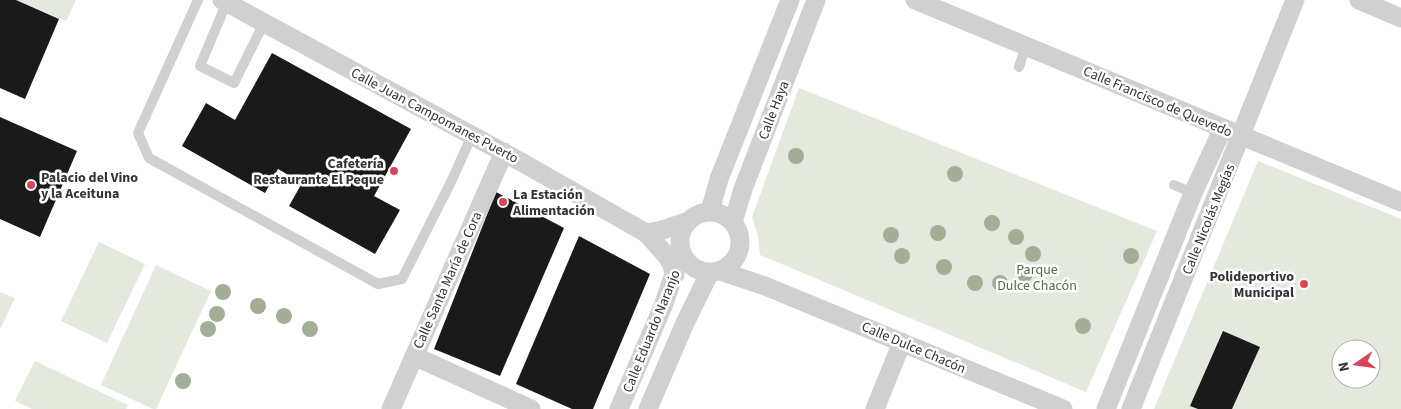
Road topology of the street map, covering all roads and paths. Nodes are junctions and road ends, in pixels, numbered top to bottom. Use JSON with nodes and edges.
{"nodes":[{"id":1,"x":198,"y":0,"type":"edge"},
{"id":2,"x":790,"y":0,"type":"edge"},
{"id":3,"x":816,"y":0,"type":"edge"},
{"id":4,"x":915,"y":0,"type":"edge"},
{"id":5,"x":1296,"y":0,"type":"edge"},
{"id":6,"x":1358,"y":0,"type":"edge"},
{"id":7,"x":225,"y":1,"type":"edge"},
{"id":8,"x":1401,"y":18,"type":"edge"},
{"id":9,"x":264,"y":22,"type":"junction"},
{"id":10,"x":1026,"y":46,"type":"junction"},
{"id":11,"x":1018,"y":67,"type":"dead end"},
{"id":12,"x":1223,"y":128,"type":"junction"},
{"id":13,"x":472,"y":135,"type":"junction"},
{"id":14,"x":1242,"y":136,"type":"junction"},
{"id":15,"x":504,"y":152,"type":"junction"},
{"id":16,"x":1174,"y":185,"type":"dead end"},
{"id":17,"x":1193,"y":193,"type":"junction"},
{"id":18,"x":1401,"y":202,"type":"edge"},
{"id":19,"x":710,"y":211,"type":"junction"},
{"id":20,"x":686,"y":222,"type":"junction"},
{"id":21,"x":733,"y":222,"type":"junction"},
{"id":22,"x":646,"y":233,"type":"junction"},
{"id":23,"x":740,"y":250,"type":"junction"},
{"id":24,"x":682,"y":253,"type":"junction"},
{"id":25,"x":715,"y":272,"type":"junction"},
{"id":26,"x":675,"y":275,"type":"junction"},
{"id":27,"x":765,"y":286,"type":"junction"},
{"id":28,"x":902,"y":342,"type":"junction"},
{"id":29,"x":414,"y":356,"type":"junction"},
{"id":30,"x":391,"y":409,"type":"edge"},
{"id":31,"x":531,"y":409,"type":"edge"},
{"id":32,"x":619,"y":409,"type":"edge"},
{"id":33,"x":648,"y":409,"type":"edge"},
{"id":34,"x":875,"y":409,"type":"edge"},
{"id":35,"x":1063,"y":409,"type":"edge"},
{"id":36,"x":1106,"y":409,"type":"edge"},
{"id":37,"x":1131,"y":409,"type":"edge"}],
"edges":[{"from":1,"to":13,"type":"lane"},
{"from":2,"to":19,"type":"street"},
{"from":3,"to":21,"type":"street","name":"Calle Haya"},
{"from":4,"to":10,"type":"street","name":"Calle Francisco de Quevedo"},
{"from":5,"to":14,"type":"street","name":"Calle Nicolás Megías"},
{"from":6,"to":8,"type":"street"},
{"from":7,"to":9,"type":"street","name":"Calle Juan Campomanes Puerto"},
{"from":7,"to":9,"type":"lane"},
{"from":9,"to":13,"type":"street","name":"Calle Juan Campomanes Puerto"},
{"from":10,"to":11,"type":"lane"},
{"from":10,"to":12,"type":"street","name":"Calle Francisco de Quevedo"},
{"from":12,"to":14,"type":"street","name":"Calle Francisco de Quevedo"},
{"from":12,"to":17,"type":"street","name":"Calle Nicolás Megías"},
{"from":13,"to":15,"type":"street","name":"Calle Juan Campomanes Puerto"},
{"from":14,"to":18,"type":"street","name":"Calle Francisco de Quevedo"},
{"from":14,"to":37,"type":"street","name":"Calle Nicolás Megías"},
{"from":15,"to":22,"type":"street","name":"Calle Juan Campomanes Puerto"},
{"from":15,"to":29,"type":"street","name":"Calle Santa María de Cora"},
{"from":16,"to":17,"type":"lane"},
{"from":17,"to":36,"type":"street","name":"Calle Nicolás Megías"},
{"from":19,"to":20,"type":"street"},
{"from":19,"to":21,"type":"street"},
{"from":20,"to":22,"type":"street"},
{"from":20,"to":24,"type":"street"},
{"from":21,"to":23,"type":"street"},
{"from":22,"to":26,"type":"street","name":"Calle Juan Campomanes Puerto"},
{"from":23,"to":25,"type":"street"},
{"from":23,"to":27,"type":"street","name":"Calle Dulce Chacón"},
{"from":24,"to":25,"type":"street"},
{"from":24,"to":26,"type":"street","name":"Calle Eduardo Naranjo"},
{"from":25,"to":27,"type":"street","name":"Calle Dulce Chacón"},
{"from":25,"to":33,"type":"street","name":"Calle Eduardo Naranjo"},
{"from":26,"to":32,"type":"street","name":"Calle Eduardo Naranjo"},
{"from":27,"to":28,"type":"street","name":"Calle Dulce Chacón"},
{"from":28,"to":34,"type":"street"},
{"from":28,"to":35,"type":"street","name":"Calle Dulce Chacón"},
{"from":29,"to":30,"type":"street","name":"Calle Santa María de Cora"},
{"from":29,"to":31,"type":"street"}]}
